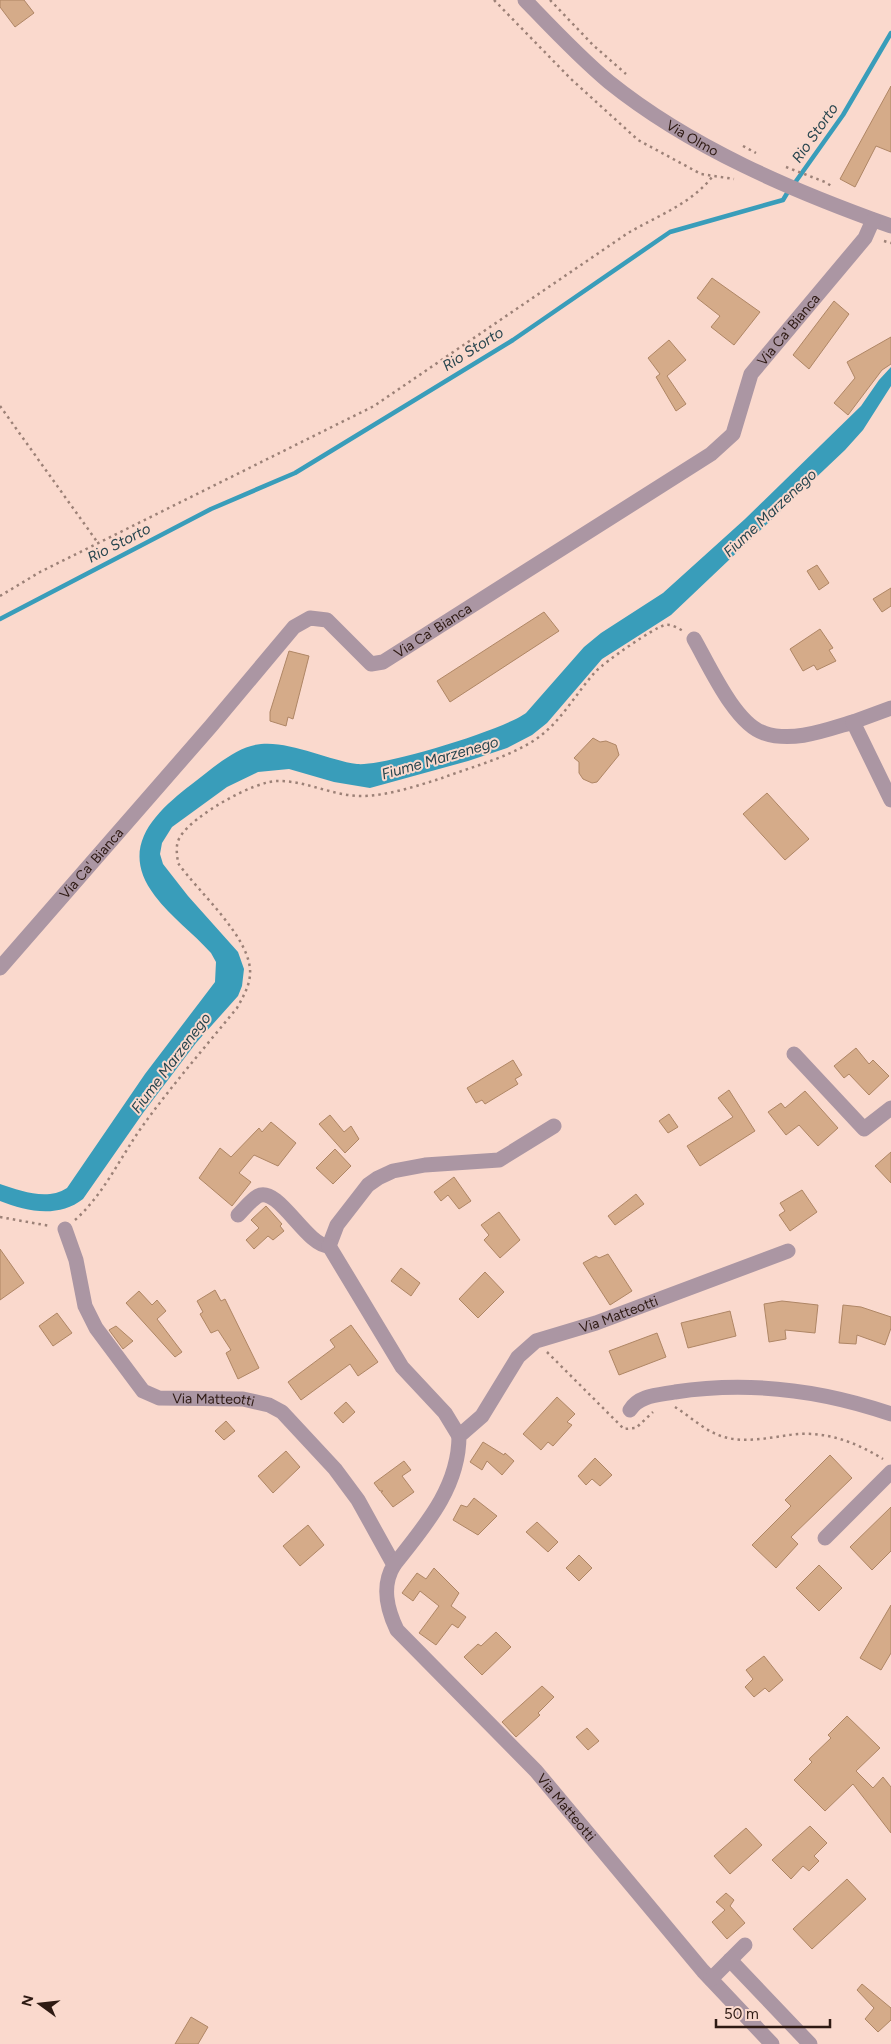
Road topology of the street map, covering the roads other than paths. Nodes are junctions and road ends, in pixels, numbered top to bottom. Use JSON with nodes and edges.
{"nodes":[{"id":1,"x":525,"y":0,"type":"edge"},
{"id":2,"x":884,"y":224,"type":"edge"},
{"id":3,"x":694,"y":639,"type":"road end"},
{"id":4,"x":891,"y":708,"type":"edge"},
{"id":5,"x":854,"y":722,"type":"junction"},
{"id":6,"x":891,"y":800,"type":"edge"},
{"id":7,"x":0,"y":968,"type":"edge"},
{"id":8,"x":794,"y":1054,"type":"dead end"},
{"id":9,"x":891,"y":1108,"type":"edge"},
{"id":10,"x":554,"y":1126,"type":"dead end"},
{"id":11,"x":238,"y":1215,"type":"dead end"},
{"id":12,"x":65,"y":1229,"type":"road end"},
{"id":13,"x":329,"y":1246,"type":"junction"},
{"id":14,"x":788,"y":1251,"type":"dead end"},
{"id":15,"x":630,"y":1410,"type":"dead end"},
{"id":16,"x":891,"y":1414,"type":"edge"},
{"id":17,"x":459,"y":1436,"type":"junction"},
{"id":18,"x":890,"y":1468,"type":"edge"},
{"id":19,"x":825,"y":1538,"type":"dead end"},
{"id":20,"x":394,"y":1565,"type":"junction"},
{"id":21,"x":745,"y":1945,"type":"dead end"},
{"id":22,"x":730,"y":1960,"type":"junction"},
{"id":23,"x":710,"y":1979,"type":"junction"},
{"id":24,"x":772,"y":2044,"type":"edge"},
{"id":25,"x":810,"y":2044,"type":"edge"}],
"edges":[{"from":1,"to":2,"type":"street","name":"Via Olmo"},
{"from":2,"to":7,"type":"street","name":"Via Ca' Bianca"},
{"from":3,"to":5,"type":"street"},
{"from":4,"to":5,"type":"street"},
{"from":5,"to":6,"type":"street"},
{"from":8,"to":9,"type":"street"},
{"from":10,"to":13,"type":"street"},
{"from":11,"to":13,"type":"street"},
{"from":12,"to":20,"type":"street","name":"Via Matteotti"},
{"from":13,"to":17,"type":"street"},
{"from":14,"to":17,"type":"street","name":"Via Matteotti"},
{"from":15,"to":16,"type":"street"},
{"from":17,"to":20,"type":"street","name":"Via Matteotti"},
{"from":18,"to":19,"type":"street"},
{"from":20,"to":23,"type":"street","name":"Via Matteotti"},
{"from":21,"to":22,"type":"street"},
{"from":22,"to":23,"type":"street"},
{"from":22,"to":25,"type":"street"},
{"from":23,"to":24,"type":"street","name":"Via Matteotti"}]}
